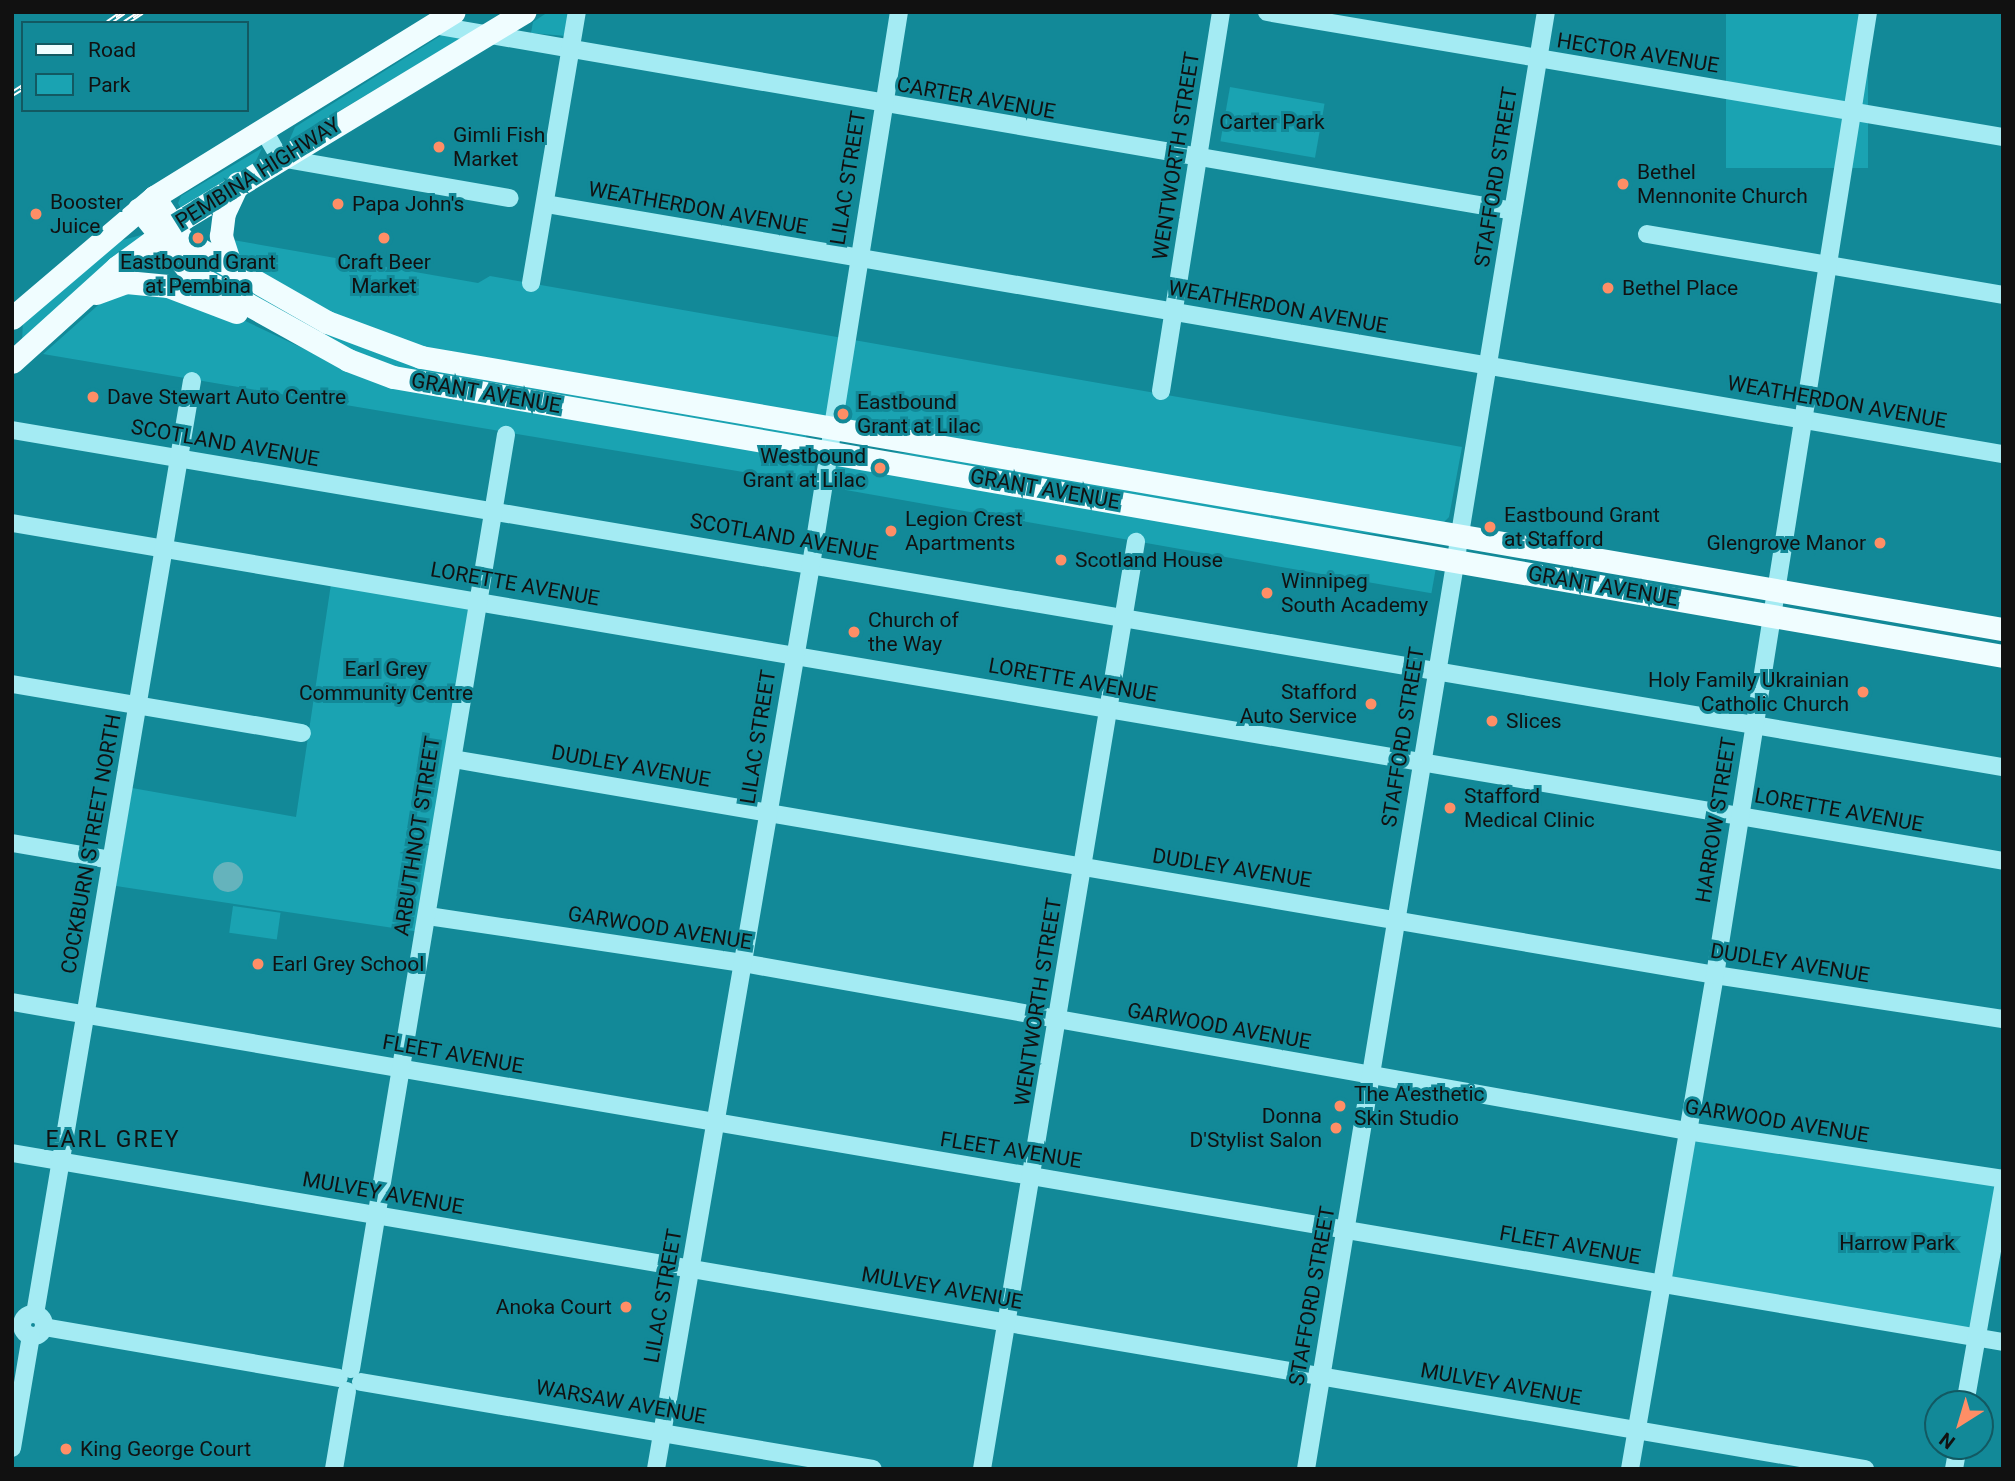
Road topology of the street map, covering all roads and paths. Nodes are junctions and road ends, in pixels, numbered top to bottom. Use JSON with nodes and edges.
{"nodes":[{"id":1,"x":454,"y":12,"type":"edge"},
{"id":2,"x":524,"y":12,"type":"edge"},
{"id":3,"x":577,"y":12,"type":"edge"},
{"id":4,"x":899,"y":12,"type":"edge"},
{"id":5,"x":1221,"y":12,"type":"edge"},
{"id":6,"x":1267,"y":12,"type":"edge"},
{"id":7,"x":1546,"y":12,"type":"edge"},
{"id":8,"x":1868,"y":12,"type":"edge"},
{"id":9,"x":433,"y":25,"type":"junction"},
{"id":10,"x":485,"y":34,"type":"junction"},
{"id":11,"x":572,"y":51,"type":"junction"},
{"id":12,"x":1538,"y":60,"type":"junction"},
{"id":13,"x":883,"y":105,"type":"junction"},
{"id":14,"x":1852,"y":111,"type":"junction"},
{"id":15,"x":263,"y":129,"type":"junction"},
{"id":16,"x":2003,"y":137,"type":"edge"},
{"id":17,"x":280,"y":158,"type":"junction"},
{"id":18,"x":1198,"y":159,"type":"junction"},
{"id":19,"x":238,"y":183,"type":"junction"},
{"id":20,"x":510,"y":198,"type":"dead end"},
{"id":21,"x":146,"y":203,"type":"junction"},
{"id":22,"x":545,"y":204,"type":"junction"},
{"id":23,"x":1513,"y":211,"type":"junction"},
{"id":24,"x":167,"y":230,"type":"junction"},
{"id":25,"x":1647,"y":234,"type":"dead end"},
{"id":26,"x":859,"y":258,"type":"junction"},
{"id":27,"x":1827,"y":265,"type":"junction"},
{"id":28,"x":231,"y":267,"type":"junction"},
{"id":29,"x":531,"y":283,"type":"dead end"},
{"id":30,"x":2003,"y":295,"type":"edge"},
{"id":31,"x":80,"y":300,"type":"junction"},
{"id":32,"x":1174,"y":313,"type":"junction"},
{"id":33,"x":12,"y":320,"type":"edge"},
{"id":34,"x":295,"y":330,"type":"junction"},
{"id":35,"x":12,"y":351,"type":"edge"},
{"id":36,"x":12,"y":362,"type":"edge"},
{"id":37,"x":1488,"y":366,"type":"junction"},
{"id":38,"x":192,"y":381,"type":"dead end"},
{"id":39,"x":1161,"y":391,"type":"dead end"},
{"id":40,"x":1802,"y":419,"type":"junction"},
{"id":41,"x":830,"y":427,"type":"junction"},
{"id":42,"x":12,"y":430,"type":"edge"},
{"id":43,"x":506,"y":435,"type":"dead end"},
{"id":44,"x":827,"y":451,"type":"junction"},
{"id":45,"x":2003,"y":454,"type":"edge"},
{"id":46,"x":179,"y":459,"type":"junction"},
{"id":47,"x":494,"y":510,"type":"junction"},
{"id":48,"x":12,"y":523,"type":"edge"},
{"id":49,"x":1459,"y":537,"type":"junction"},
{"id":50,"x":1136,"y":542,"type":"dead end"},
{"id":51,"x":164,"y":549,"type":"junction"},
{"id":52,"x":1455,"y":561,"type":"junction"},
{"id":53,"x":811,"y":565,"type":"junction"},
{"id":54,"x":1774,"y":591,"type":"junction"},
{"id":55,"x":480,"y":601,"type":"junction"},
{"id":56,"x":1771,"y":615,"type":"junction"},
{"id":57,"x":1124,"y":618,"type":"junction"},
{"id":58,"x":2003,"y":628,"type":"edge"},
{"id":59,"x":794,"y":656,"type":"junction"},
{"id":60,"x":2003,"y":656,"type":"edge"},
{"id":61,"x":1437,"y":671,"type":"junction"},
{"id":62,"x":12,"y":684,"type":"edge"},
{"id":63,"x":138,"y":705,"type":"junction"},
{"id":64,"x":1109,"y":709,"type":"junction"},
{"id":65,"x":1754,"y":725,"type":"junction"},
{"id":66,"x":302,"y":733,"type":"dead end"},
{"id":67,"x":453,"y":759,"type":"junction"},
{"id":68,"x":1422,"y":762,"type":"junction"},
{"id":69,"x":2003,"y":767,"type":"edge"},
{"id":70,"x":769,"y":813,"type":"junction"},
{"id":71,"x":1740,"y":816,"type":"junction"},
{"id":72,"x":12,"y":843,"type":"edge"},
{"id":73,"x":111,"y":860,"type":"junction"},
{"id":74,"x":2003,"y":861,"type":"edge"},
{"id":75,"x":1084,"y":866,"type":"junction"},
{"id":76,"x":428,"y":916,"type":"junction"},
{"id":77,"x":1398,"y":919,"type":"junction"},
{"id":78,"x":743,"y":963,"type":"junction"},
{"id":79,"x":1715,"y":975,"type":"junction"},
{"id":80,"x":12,"y":1002,"type":"edge"},
{"id":81,"x":85,"y":1014,"type":"junction"},
{"id":82,"x":2003,"y":1019,"type":"edge"},
{"id":83,"x":1057,"y":1021,"type":"junction"},
{"id":84,"x":403,"y":1068,"type":"junction"},
{"id":85,"x":1373,"y":1076,"type":"junction"},
{"id":86,"x":715,"y":1125,"type":"junction"},
{"id":87,"x":1687,"y":1130,"type":"junction"},
{"id":88,"x":12,"y":1153,"type":"edge"},
{"id":89,"x":61,"y":1161,"type":"junction"},
{"id":90,"x":1031,"y":1176,"type":"junction"},
{"id":91,"x":2003,"y":1179,"type":"edge"},
{"id":92,"x":2003,"y":1188,"type":"edge"},
{"id":93,"x":377,"y":1215,"type":"junction"},
{"id":94,"x":1347,"y":1230,"type":"junction"},
{"id":95,"x":691,"y":1269,"type":"junction"},
{"id":96,"x":1661,"y":1283,"type":"junction"},
{"id":97,"x":1006,"y":1322,"type":"junction"},
{"id":98,"x":29,"y":1324,"type":"edge"},
{"id":99,"x":1976,"y":1338,"type":"junction"},
{"id":100,"x":2003,"y":1342,"type":"edge"},
{"id":101,"x":1321,"y":1376,"type":"junction"},
{"id":102,"x":350,"y":1380,"type":"junction"},
{"id":103,"x":1967,"y":1390,"type":"edge"},
{"id":104,"x":1637,"y":1430,"type":"junction"},
{"id":105,"x":662,"y":1432,"type":"junction"},
{"id":106,"x":12,"y":1448,"type":"edge"},
{"id":107,"x":334,"y":1469,"type":"edge"},
{"id":108,"x":656,"y":1469,"type":"edge"},
{"id":109,"x":873,"y":1469,"type":"edge"},
{"id":110,"x":982,"y":1469,"type":"edge"},
{"id":111,"x":1306,"y":1469,"type":"edge"},
{"id":112,"x":1630,"y":1469,"type":"edge"},
{"id":113,"x":1865,"y":1469,"type":"edge"}],
"edges":[{"from":1,"to":9,"type":"main road","name":"PEMBINA HIGHWAY"},
{"from":2,"to":10,"type":"main road","name":"PEMBINA HIGHWAY"},
{"from":3,"to":11,"type":"street"},
{"from":4,"to":13,"type":"street","name":"LILAC STREET"},
{"from":5,"to":18,"type":"street","name":"WENTWORTH STREET"},
{"from":6,"to":12,"type":"street","name":"HECTOR AVENUE"},
{"from":7,"to":12,"type":"street","name":"STAFFORD STREET"},
{"from":8,"to":14,"type":"street","name":"HARROW STREET"},
{"from":9,"to":10,"type":"street","name":"CARTER AVENUE"},
{"from":9,"to":15,"type":"main road","name":"PEMBINA HIGHWAY"},
{"from":10,"to":11,"type":"street","name":"CARTER AVENUE"},
{"from":10,"to":17,"type":"main road","name":"PEMBINA HIGHWAY"},
{"from":11,"to":13,"type":"street","name":"CARTER AVENUE"},
{"from":11,"to":22,"type":"street"},
{"from":12,"to":14,"type":"street","name":"HECTOR AVENUE"},
{"from":12,"to":23,"type":"street","name":"STAFFORD STREET"},
{"from":13,"to":18,"type":"street","name":"CARTER AVENUE"},
{"from":13,"to":26,"type":"street","name":"LILAC STREET"},
{"from":14,"to":16,"type":"street","name":"HECTOR AVENUE"},
{"from":14,"to":27,"type":"street","name":"HARROW STREET"},
{"from":15,"to":17,"type":"street"},
{"from":15,"to":21,"type":"main road","name":"PEMBINA HIGHWAY"},
{"from":17,"to":19,"type":"main road","name":"PEMBINA HIGHWAY"},
{"from":17,"to":20,"type":"street"},
{"from":18,"to":23,"type":"street","name":"CARTER AVENUE"},
{"from":18,"to":32,"type":"street","name":"WENTWORTH STREET"},
{"from":19,"to":24,"type":"main road","name":"PEMBINA HIGHWAY"},
{"from":19,"to":28,"type":"main road"},
{"from":21,"to":24,"type":"main road","name":"GRANT AVENUE"},
{"from":21,"to":33,"type":"main road","name":"PEMBINA HIGHWAY"},
{"from":22,"to":26,"type":"street","name":"WEATHERDON AVENUE"},
{"from":22,"to":29,"type":"street"},
{"from":23,"to":37,"type":"street","name":"STAFFORD STREET"},
{"from":24,"to":28,"type":"main road","name":"GRANT AVENUE"},
{"from":24,"to":31,"type":"main road","name":"PEMBINA HIGHWAY"},
{"from":24,"to":34,"type":"main road","name":"GRANT AVENUE"},
{"from":25,"to":27,"type":"street"},
{"from":26,"to":32,"type":"street","name":"WEATHERDON AVENUE"},
{"from":26,"to":41,"type":"street","name":"LILAC STREET"},
{"from":27,"to":30,"type":"street"},
{"from":27,"to":40,"type":"street","name":"HARROW STREET"},
{"from":28,"to":41,"type":"main road","name":"GRANT AVENUE"},
{"from":31,"to":34,"type":"main road"},
{"from":31,"to":36,"type":"main road","name":"PEMBINA HIGHWAY"},
{"from":32,"to":37,"type":"street","name":"WEATHERDON AVENUE"},
{"from":32,"to":39,"type":"street","name":"WENTWORTH STREET"},
{"from":33,"to":35,"type":"main road"},
{"from":34,"to":44,"type":"main road","name":"GRANT AVENUE"},
{"from":37,"to":40,"type":"street","name":"WEATHERDON AVENUE"},
{"from":37,"to":49,"type":"street","name":"STAFFORD STREET"},
{"from":38,"to":46,"type":"street","name":"COCKBURN STREET NORTH"},
{"from":40,"to":45,"type":"street","name":"WEATHERDON AVENUE"},
{"from":40,"to":54,"type":"street","name":"HARROW STREET"},
{"from":41,"to":44,"type":"street","name":"LILAC STREET"},
{"from":41,"to":49,"type":"main road","name":"GRANT AVENUE"},
{"from":42,"to":46,"type":"street","name":"SCOTLAND AVENUE"},
{"from":43,"to":47,"type":"street","name":"ARBUTHNOT STREET"},
{"from":44,"to":52,"type":"main road","name":"GRANT AVENUE"},
{"from":44,"to":53,"type":"street","name":"LILAC STREET"},
{"from":46,"to":47,"type":"street","name":"SCOTLAND AVENUE"},
{"from":46,"to":51,"type":"street","name":"COCKBURN STREET NORTH"},
{"from":47,"to":53,"type":"street","name":"SCOTLAND AVENUE"},
{"from":47,"to":55,"type":"street","name":"ARBUTHNOT STREET"},
{"from":48,"to":51,"type":"street","name":"LORETTE AVENUE"},
{"from":49,"to":52,"type":"street","name":"STAFFORD STREET"},
{"from":49,"to":54,"type":"main road","name":"GRANT AVENUE"},
{"from":50,"to":57,"type":"street","name":"WENTWORTH STREET"},
{"from":51,"to":55,"type":"street","name":"LORETTE AVENUE"},
{"from":51,"to":63,"type":"street","name":"COCKBURN STREET NORTH"},
{"from":52,"to":56,"type":"main road","name":"GRANT AVENUE"},
{"from":52,"to":61,"type":"street","name":"STAFFORD STREET"},
{"from":53,"to":57,"type":"street","name":"SCOTLAND AVENUE"},
{"from":53,"to":59,"type":"street","name":"LILAC STREET"},
{"from":54,"to":56,"type":"street","name":"HARROW STREET"},
{"from":54,"to":58,"type":"main road","name":"GRANT AVENUE"},
{"from":55,"to":59,"type":"street","name":"LORETTE AVENUE"},
{"from":55,"to":67,"type":"street","name":"ARBUTHNOT STREET"},
{"from":56,"to":60,"type":"main road","name":"GRANT AVENUE"},
{"from":56,"to":65,"type":"street","name":"HARROW STREET"},
{"from":57,"to":61,"type":"street","name":"SCOTLAND AVENUE"},
{"from":57,"to":64,"type":"street","name":"WENTWORTH STREET"},
{"from":59,"to":64,"type":"street","name":"LORETTE AVENUE"},
{"from":59,"to":70,"type":"street","name":"LILAC STREET"},
{"from":61,"to":65,"type":"street","name":"SCOTLAND AVENUE"},
{"from":61,"to":68,"type":"street","name":"STAFFORD STREET"},
{"from":62,"to":63,"type":"street"},
{"from":63,"to":66,"type":"street"},
{"from":63,"to":73,"type":"street","name":"COCKBURN STREET NORTH"},
{"from":64,"to":68,"type":"street","name":"LORETTE AVENUE"},
{"from":64,"to":75,"type":"street","name":"WENTWORTH STREET"},
{"from":65,"to":69,"type":"street","name":"SCOTLAND AVENUE"},
{"from":65,"to":71,"type":"street","name":"HARROW STREET"},
{"from":67,"to":70,"type":"street","name":"DUDLEY AVENUE"},
{"from":67,"to":76,"type":"street","name":"ARBUTHNOT STREET"},
{"from":68,"to":71,"type":"street","name":"LORETTE AVENUE"},
{"from":68,"to":77,"type":"street","name":"STAFFORD STREET"},
{"from":70,"to":75,"type":"street","name":"DUDLEY AVENUE"},
{"from":70,"to":78,"type":"street","name":"LILAC STREET"},
{"from":71,"to":74,"type":"street","name":"LORETTE AVENUE"},
{"from":71,"to":79,"type":"street","name":"HARROW STREET"},
{"from":72,"to":73,"type":"street"},
{"from":73,"to":81,"type":"street","name":"COCKBURN STREET NORTH"},
{"from":75,"to":77,"type":"street","name":"DUDLEY AVENUE"},
{"from":75,"to":83,"type":"street","name":"WENTWORTH STREET"},
{"from":76,"to":78,"type":"street","name":"GARWOOD AVENUE"},
{"from":76,"to":84,"type":"street","name":"ARBUTHNOT STREET"},
{"from":77,"to":79,"type":"street","name":"DUDLEY AVENUE"},
{"from":77,"to":85,"type":"street","name":"STAFFORD STREET"},
{"from":78,"to":83,"type":"street","name":"GARWOOD AVENUE"},
{"from":78,"to":86,"type":"street","name":"LILAC STREET"},
{"from":79,"to":82,"type":"street","name":"DUDLEY AVENUE"},
{"from":79,"to":87,"type":"street","name":"HARROW STREET"},
{"from":80,"to":81,"type":"street","name":"FLEET AVENUE"},
{"from":81,"to":84,"type":"street","name":"FLEET AVENUE"},
{"from":81,"to":89,"type":"street","name":"COCKBURN STREET NORTH"},
{"from":83,"to":85,"type":"street","name":"GARWOOD AVENUE"},
{"from":83,"to":90,"type":"street","name":"WENTWORTH STREET"},
{"from":84,"to":86,"type":"street","name":"FLEET AVENUE"},
{"from":84,"to":93,"type":"street","name":"ARBUTHNOT STREET"},
{"from":85,"to":87,"type":"street","name":"GARWOOD AVENUE"},
{"from":85,"to":94,"type":"street","name":"STAFFORD STREET"},
{"from":86,"to":90,"type":"street","name":"FLEET AVENUE"},
{"from":86,"to":95,"type":"street","name":"LILAC STREET"},
{"from":87,"to":91,"type":"street","name":"GARWOOD AVENUE"},
{"from":87,"to":96,"type":"street","name":"HARROW STREET"},
{"from":88,"to":89,"type":"street","name":"MULVEY AVENUE"},
{"from":89,"to":93,"type":"street","name":"MULVEY AVENUE"},
{"from":89,"to":98,"type":"street","name":"COCKBURN STREET NORTH"},
{"from":90,"to":94,"type":"street","name":"FLEET AVENUE"},
{"from":90,"to":97,"type":"street","name":"WENTWORTH STREET"},
{"from":92,"to":99,"type":"street"},
{"from":93,"to":95,"type":"street","name":"MULVEY AVENUE"},
{"from":93,"to":102,"type":"street","name":"ARBUTHNOT STREET"},
{"from":94,"to":96,"type":"street","name":"FLEET AVENUE"},
{"from":94,"to":101,"type":"street","name":"STAFFORD STREET"},
{"from":95,"to":97,"type":"street","name":"MULVEY AVENUE"},
{"from":95,"to":105,"type":"street","name":"LILAC STREET"},
{"from":96,"to":99,"type":"street","name":"FLEET AVENUE"},
{"from":96,"to":104,"type":"street","name":"HARROW STREET"},
{"from":97,"to":101,"type":"street","name":"MULVEY AVENUE"},
{"from":97,"to":110,"type":"street","name":"WENTWORTH STREET"},
{"from":98,"to":102,"type":"street","name":"WARSAW AVENUE"},
{"from":98,"to":106,"type":"street","name":"COCKBURN STREET NORTH"},
{"from":99,"to":100,"type":"street","name":"FLEET AVENUE"},
{"from":99,"to":103,"type":"street"},
{"from":101,"to":104,"type":"street","name":"MULVEY AVENUE"},
{"from":101,"to":111,"type":"street","name":"STAFFORD STREET"},
{"from":102,"to":105,"type":"street","name":"WARSAW AVENUE"},
{"from":102,"to":107,"type":"street","name":"ARBUTHNOT STREET"},
{"from":104,"to":112,"type":"street","name":"HARROW STREET"},
{"from":104,"to":113,"type":"street","name":"MULVEY AVENUE"},
{"from":105,"to":108,"type":"street","name":"LILAC STREET"},
{"from":105,"to":109,"type":"street","name":"WARSAW AVENUE"}]}
